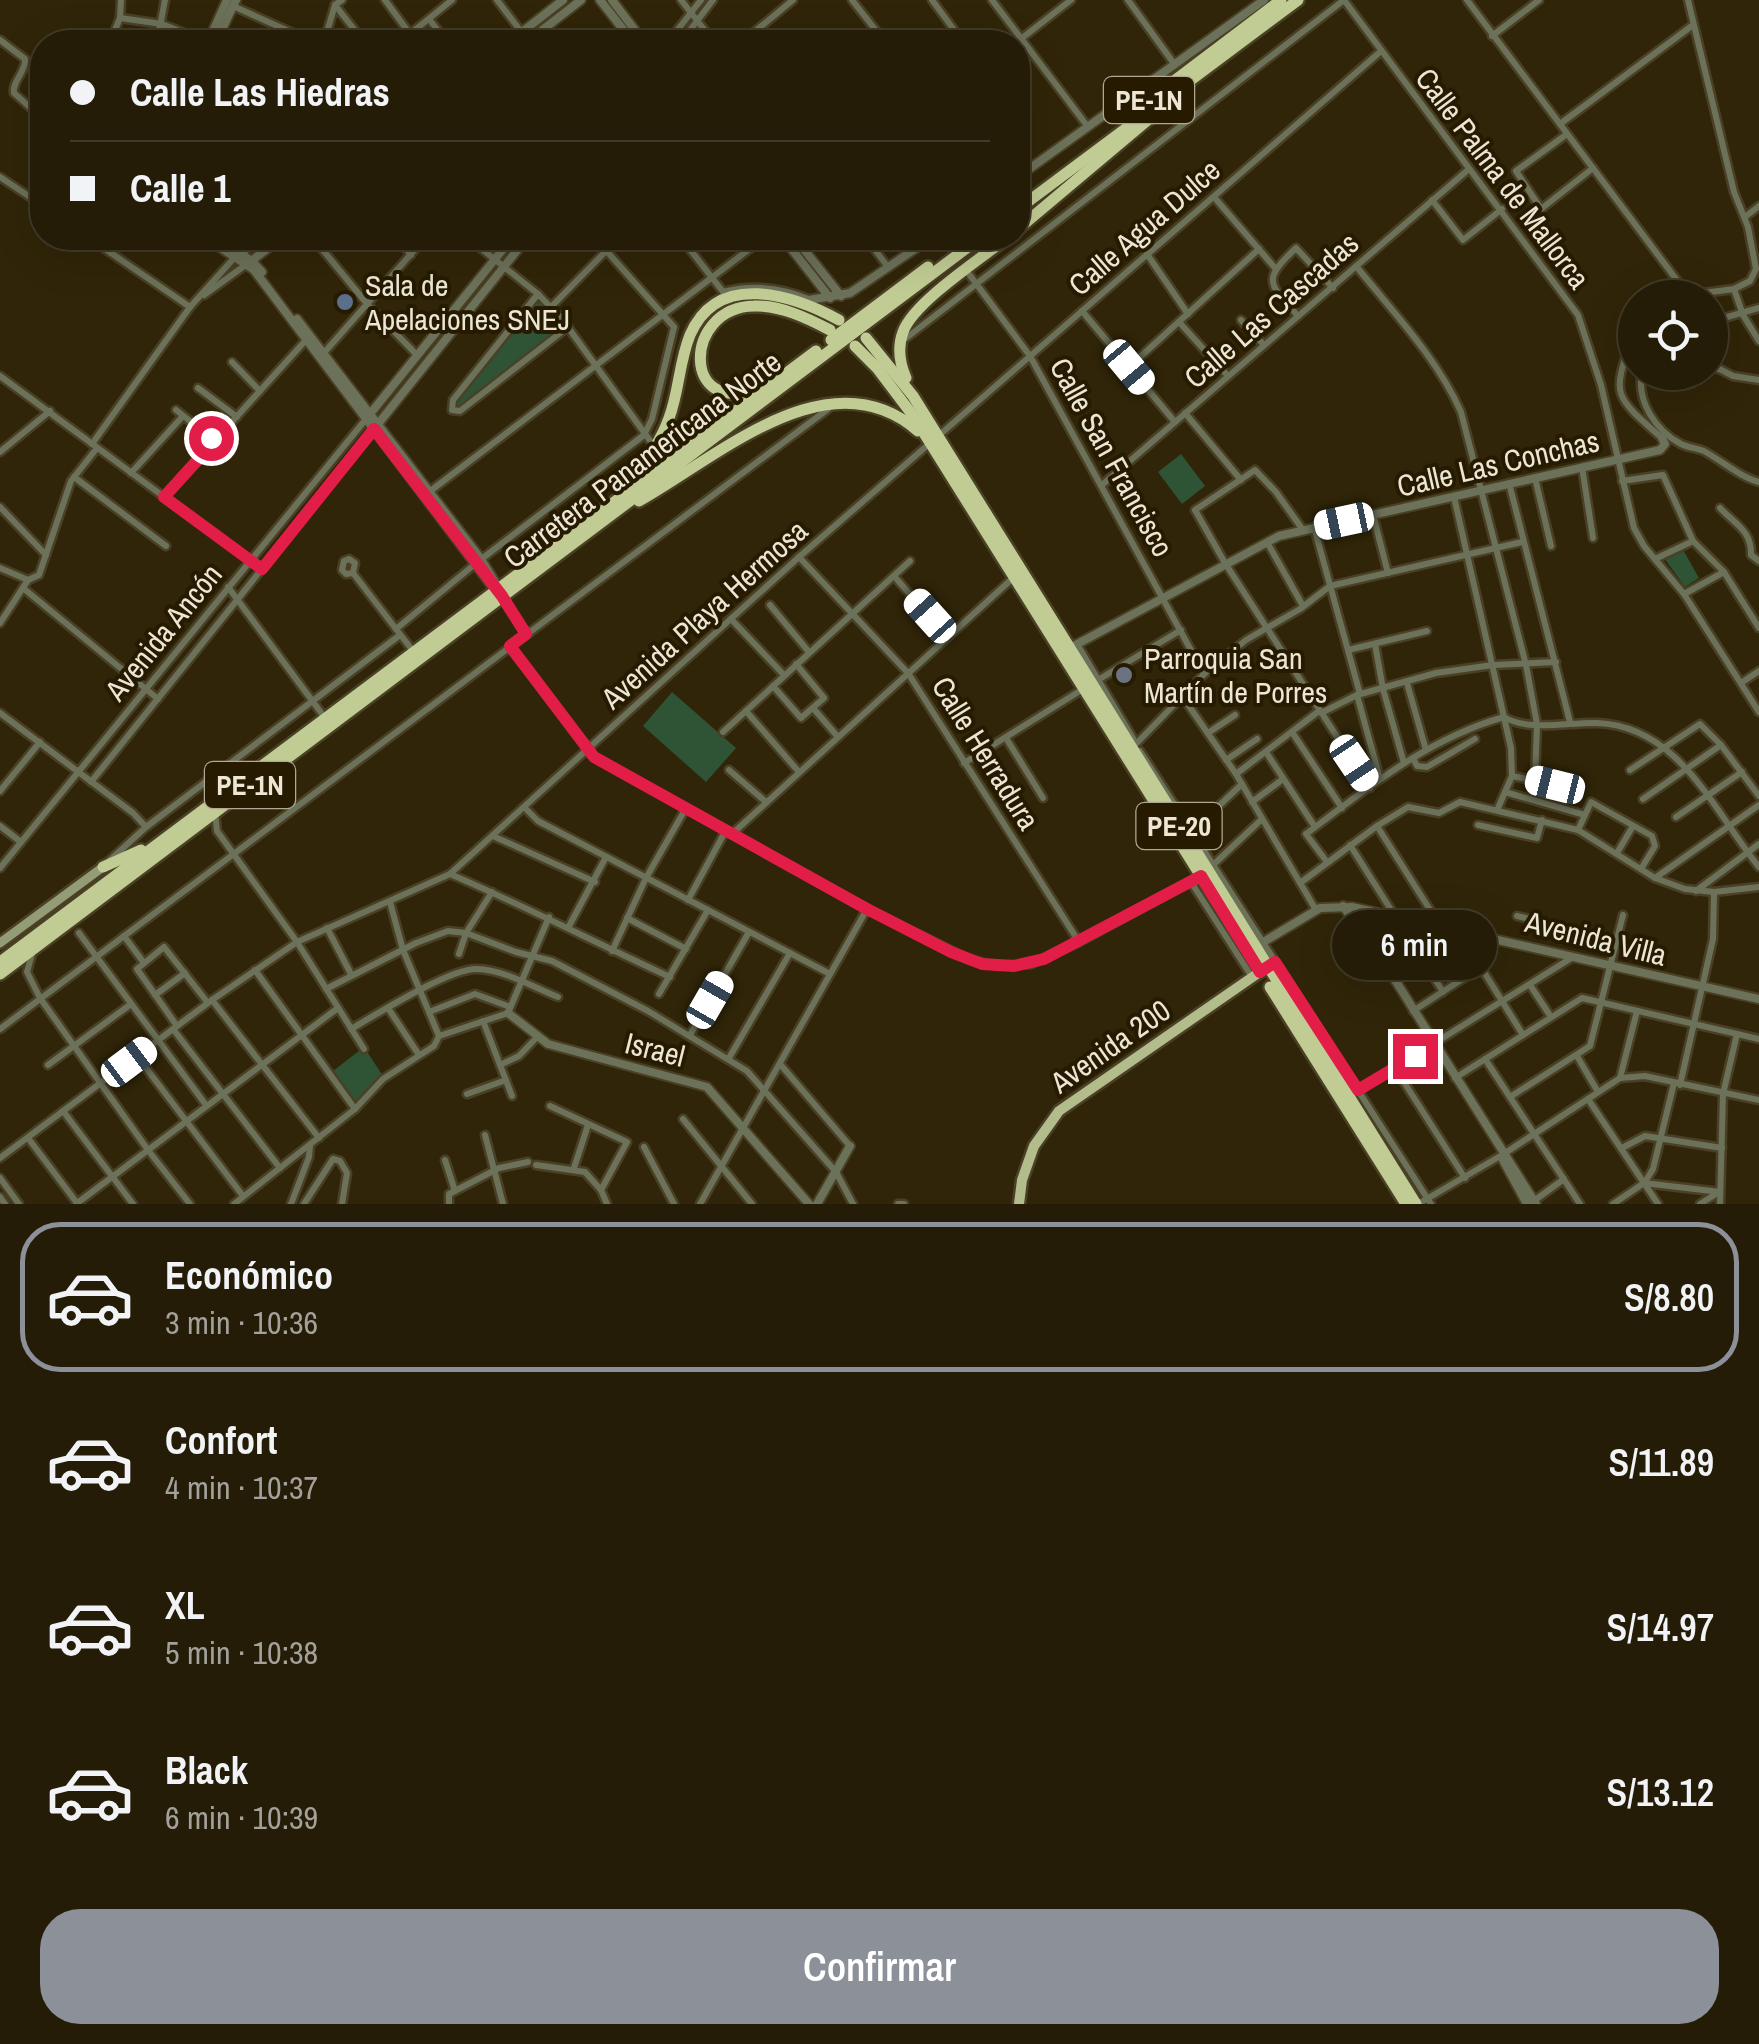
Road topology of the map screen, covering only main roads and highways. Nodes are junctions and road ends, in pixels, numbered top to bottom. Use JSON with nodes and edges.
{"nodes":[{"id":1,"x":1281,"y":0,"type":"edge"},
{"id":2,"x":1298,"y":0,"type":"edge"},
{"id":3,"x":1186,"y":84,"type":"junction"},
{"id":4,"x":1030,"y":191,"type":"edge"},
{"id":5,"x":1030,"y":200,"type":"edge"},
{"id":6,"x":1030,"y":218,"type":"edge"},
{"id":7,"x":952,"y":250,"type":"edge"},
{"id":8,"x":964,"y":250,"type":"edge"},
{"id":9,"x":991,"y":250,"type":"edge"},
{"id":10,"x":866,"y":338,"type":"dead end"},
{"id":11,"x":855,"y":346,"type":"dead end"},
{"id":12,"x":773,"y":382,"type":"junction"},
{"id":13,"x":913,"y":396,"type":"junction"},
{"id":14,"x":933,"y":440,"type":"junction"},
{"id":15,"x":618,"y":503,"type":"junction"},
{"id":16,"x":498,"y":591,"type":"junction"},
{"id":17,"x":1069,"y":649,"type":"junction"},
{"id":18,"x":1093,"y":683,"type":"junction"},
{"id":19,"x":159,"y":842,"type":"junction"},
{"id":20,"x":102,"y":867,"type":"joint"},
{"id":21,"x":0,"y":943,"type":"edge"},
{"id":22,"x":0,"y":962,"type":"edge"},
{"id":23,"x":1264,"y":969,"type":"junction"},
{"id":24,"x":0,"y":974,"type":"edge"},
{"id":25,"x":1423,"y":1203,"type":"edge"},
{"id":26,"x":1019,"y":1204,"type":"edge"},
{"id":27,"x":1406,"y":1204,"type":"edge"}],
"edges":[{"from":1,"to":4,"type":"highway","number":"PE-1N"},
{"from":2,"to":3,"type":"highway","number":"PE-1N"},
{"from":3,"to":5,"type":"highway","number":"PE-1N"},
{"from":3,"to":6,"type":"highway"},
{"from":7,"to":12,"type":"highway","name":"Carretera Panamericana Norte","number":"PE-1N"},
{"from":8,"to":15,"type":"highway","name":"Carretera Panamericana Norte","number":"PE-1N"},
{"from":9,"to":13,"type":"highway"},
{"from":10,"to":13,"type":"highway"},
{"from":11,"to":14,"type":"highway"},
{"from":12,"to":15,"type":"highway","name":"Carretera Panamericana Norte","number":"PE-1N"},
{"from":12,"to":15,"type":"highway"},
{"from":13,"to":14,"type":"highway","number":"PE-20"},
{"from":14,"to":15,"type":"highway"},
{"from":14,"to":17,"type":"highway","number":"PE-20"},
{"from":14,"to":17,"type":"highway","number":"PE-20"},
{"from":15,"to":16,"type":"highway","name":"Carretera Panamericana Norte","number":"PE-1N"},
{"from":16,"to":19,"type":"highway","name":"Carretera Panamericana Norte","number":"PE-1N"},
{"from":16,"to":24,"type":"highway","name":"Carretera Panamericana Norte","number":"PE-1N"},
{"from":17,"to":18,"type":"highway","number":"PE-20"},
{"from":18,"to":23,"type":"highway","number":"PE-20"},
{"from":18,"to":23,"type":"highway","number":"PE-20"},
{"from":19,"to":20,"type":"highway"},
{"from":19,"to":22,"type":"highway","name":"Carretera Panamericana Norte","number":"PE-1N"},
{"from":20,"to":21,"type":"main road"},
{"from":23,"to":25,"type":"highway","number":"PE-20"},
{"from":23,"to":26,"type":"main road","name":"Avenida 200"},
{"from":23,"to":27,"type":"highway","number":"PE-20"}]}
